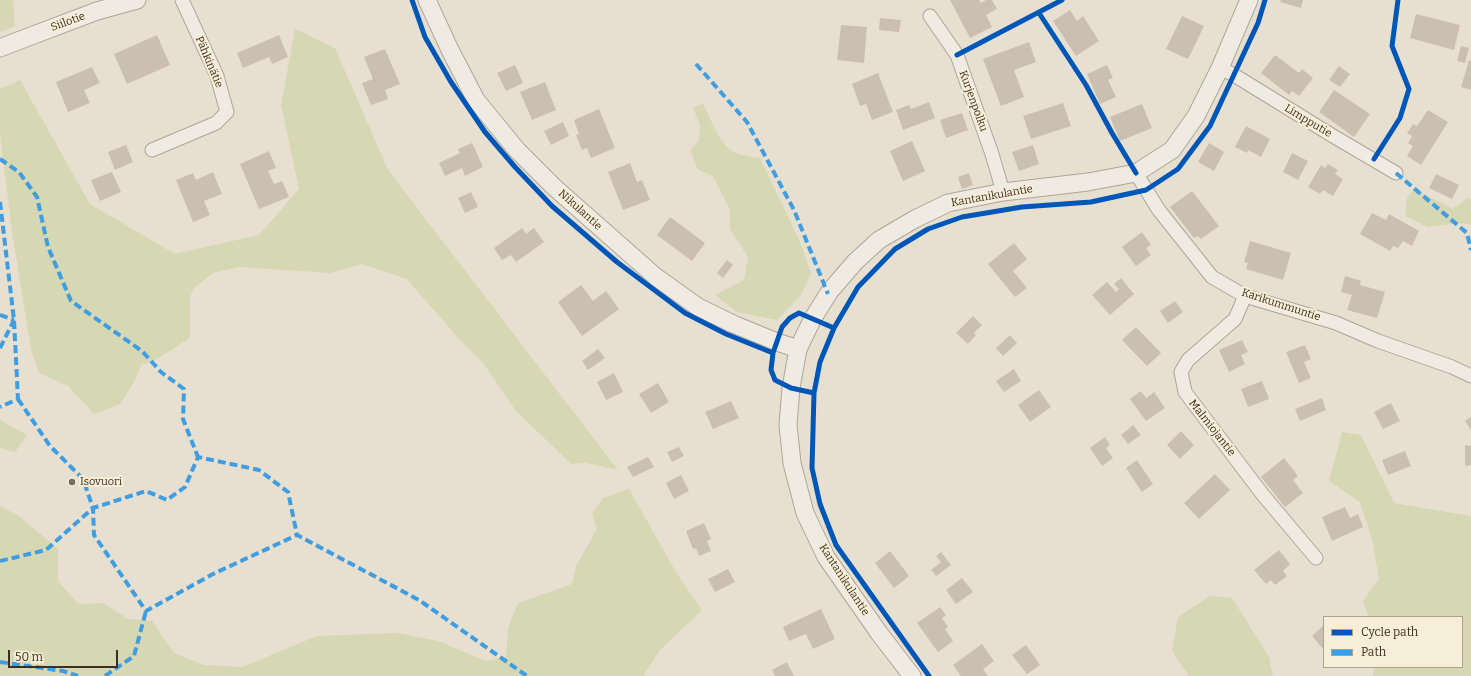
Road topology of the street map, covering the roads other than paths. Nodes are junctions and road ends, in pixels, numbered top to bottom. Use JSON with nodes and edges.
{"nodes":[{"id":1,"x":137,"y":0,"type":"edge"},
{"id":2,"x":182,"y":0,"type":"edge"},
{"id":3,"x":427,"y":0,"type":"edge"},
{"id":4,"x":1249,"y":0,"type":"edge"},
{"id":5,"x":930,"y":16,"type":"dead end"},
{"id":6,"x":0,"y":48,"type":"edge"},
{"id":7,"x":1220,"y":68,"type":"junction"},
{"id":8,"x":152,"y":150,"type":"dead end"},
{"id":9,"x":1136,"y":173,"type":"junction"},
{"id":10,"x":1396,"y":173,"type":"dead end"},
{"id":11,"x":1003,"y":192,"type":"junction"},
{"id":12,"x":1245,"y":296,"type":"junction"},
{"id":13,"x":798,"y":349,"type":"junction"},
{"id":14,"x":1471,"y":376,"type":"edge"},
{"id":15,"x":1316,"y":558,"type":"dead end"},
{"id":16,"x":912,"y":676,"type":"edge"}],
"edges":[{"from":1,"to":6,"type":"street","name":"Siilotie"},
{"from":2,"to":8,"type":"street","name":"Pähkinätie"},
{"from":3,"to":13,"type":"street","name":"Nikulantie"},
{"from":4,"to":7,"type":"street","name":"Kantanikulantie"},
{"from":5,"to":11,"type":"street","name":"Kurjenpolku"},
{"from":7,"to":9,"type":"street","name":"Kantanikulantie"},
{"from":7,"to":10,"type":"street","name":"Limpputie"},
{"from":9,"to":11,"type":"street","name":"Kantanikulantie"},
{"from":9,"to":12,"type":"street","name":"Karikummuntie"},
{"from":11,"to":13,"type":"street","name":"Kantanikulantie"},
{"from":12,"to":14,"type":"street","name":"Karikummuntie"},
{"from":12,"to":15,"type":"street","name":"Malmiojantie"},
{"from":13,"to":16,"type":"street","name":"Kantanikulantie"}]}
